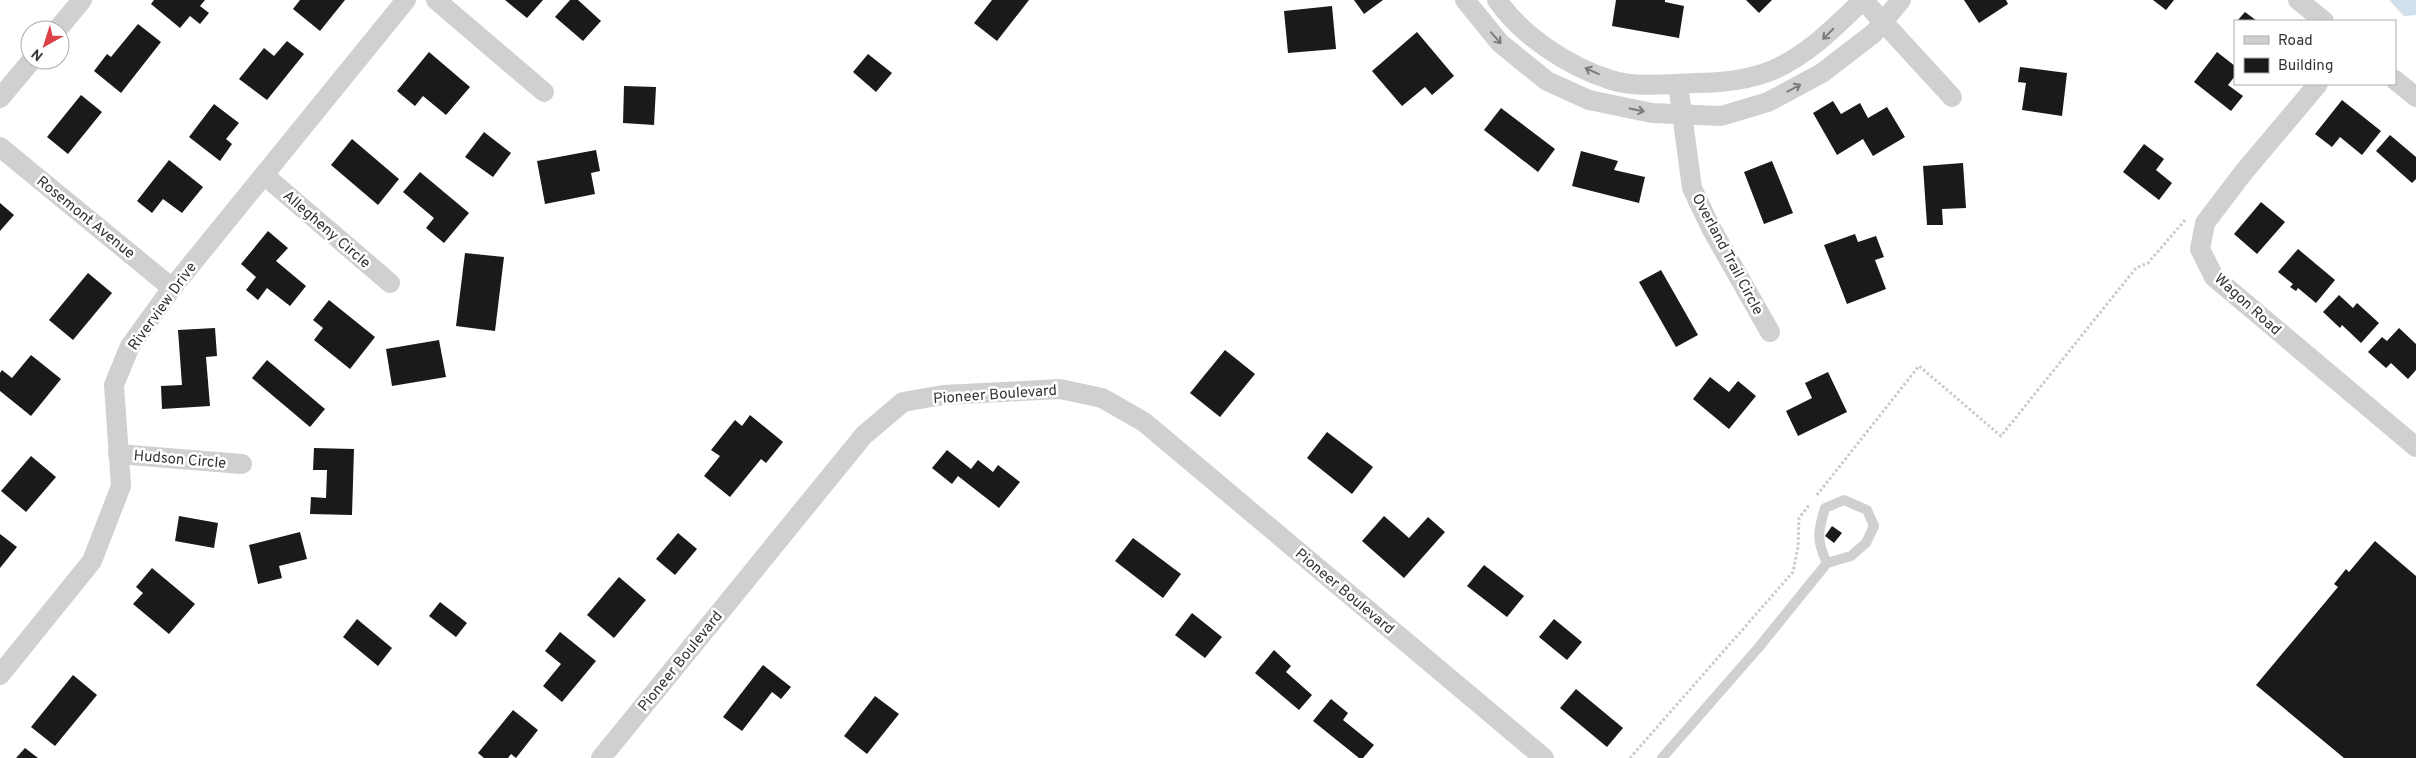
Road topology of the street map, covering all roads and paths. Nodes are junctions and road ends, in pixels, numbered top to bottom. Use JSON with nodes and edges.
{"nodes":[{"id":1,"x":82,"y":0,"type":"edge"},
{"id":2,"x":406,"y":0,"type":"edge"},
{"id":3,"x":436,"y":0,"type":"edge"},
{"id":4,"x":1465,"y":0,"type":"edge"},
{"id":5,"x":1497,"y":0,"type":"edge"},
{"id":6,"x":1863,"y":0,"type":"edge"},
{"id":7,"x":1901,"y":0,"type":"edge"},
{"id":8,"x":2298,"y":0,"type":"edge"},
{"id":9,"x":65,"y":20,"type":"edge"},
{"id":10,"x":2323,"y":20,"type":"edge"},
{"id":11,"x":1884,"y":21,"type":"junction"},
{"id":12,"x":24,"y":70,"type":"edge"},
{"id":13,"x":2396,"y":81,"type":"edge"},
{"id":14,"x":1678,"y":84,"type":"junction"},
{"id":15,"x":2317,"y":85,"type":"edge"},
{"id":16,"x":544,"y":92,"type":"dead end"},
{"id":17,"x":1952,"y":97,"type":"dead end"},
{"id":18,"x":2416,"y":97,"type":"edge"},
{"id":19,"x":0,"y":98,"type":"edge"},
{"id":20,"x":1682,"y":114,"type":"junction"},
{"id":21,"x":0,"y":147,"type":"edge"},
{"id":22,"x":264,"y":175,"type":"junction"},
{"id":23,"x":2187,"y":217,"type":"dead end"},
{"id":24,"x":390,"y":283,"type":"dead end"},
{"id":25,"x":172,"y":288,"type":"junction"},
{"id":26,"x":1770,"y":332,"type":"dead end"},
{"id":27,"x":2416,"y":447,"type":"edge"},
{"id":28,"x":118,"y":454,"type":"junction"},
{"id":29,"x":242,"y":464,"type":"dead end"},
{"id":30,"x":1828,"y":563,"type":"junction"},
{"id":31,"x":0,"y":675,"type":"edge"},
{"id":32,"x":601,"y":758,"type":"edge"},
{"id":33,"x":1544,"y":758,"type":"edge"},
{"id":34,"x":1630,"y":758,"type":"edge"},
{"id":35,"x":1662,"y":758,"type":"edge"}],
"edges":[{"from":1,"to":9,"type":"street"},
{"from":2,"to":22,"type":"street","name":"Riverview Drive"},
{"from":3,"to":16,"type":"street"},
{"from":4,"to":20,"type":"street","one_way":true},
{"from":14,"to":5,"type":"street","one_way":true},
{"from":6,"to":11,"type":"street"},
{"from":6,"to":14,"type":"street","one_way":true},
{"from":7,"to":11,"type":"street"},
{"from":8,"to":10,"type":"street"},
{"from":11,"to":17,"type":"street"},
{"from":20,"to":11,"type":"street","one_way":true},
{"from":12,"to":19,"type":"street"},
{"from":13,"to":18,"type":"street"},
{"from":14,"to":20,"type":"street","name":"Overland Trail Circle"},
{"from":15,"to":27,"type":"street","name":"Wagon Road"},
{"from":20,"to":26,"type":"street","name":"Overland Trail Circle"},
{"from":21,"to":25,"type":"street","name":"Rosemont Avenue"},
{"from":22,"to":24,"type":"street","name":"Allegheny Circle"},
{"from":22,"to":25,"type":"street","name":"Riverview Drive"},
{"from":23,"to":34,"type":"path"},
{"from":25,"to":28,"type":"street","name":"Riverview Drive"},
{"from":28,"to":29,"type":"street","name":"Hudson Circle"},
{"from":28,"to":31,"type":"street","name":"Riverview Drive"},
{"from":30,"to":30,"type":"lane"},
{"from":30,"to":35,"type":"lane"},
{"from":32,"to":33,"type":"street","name":"Pioneer Boulevard"}]}
